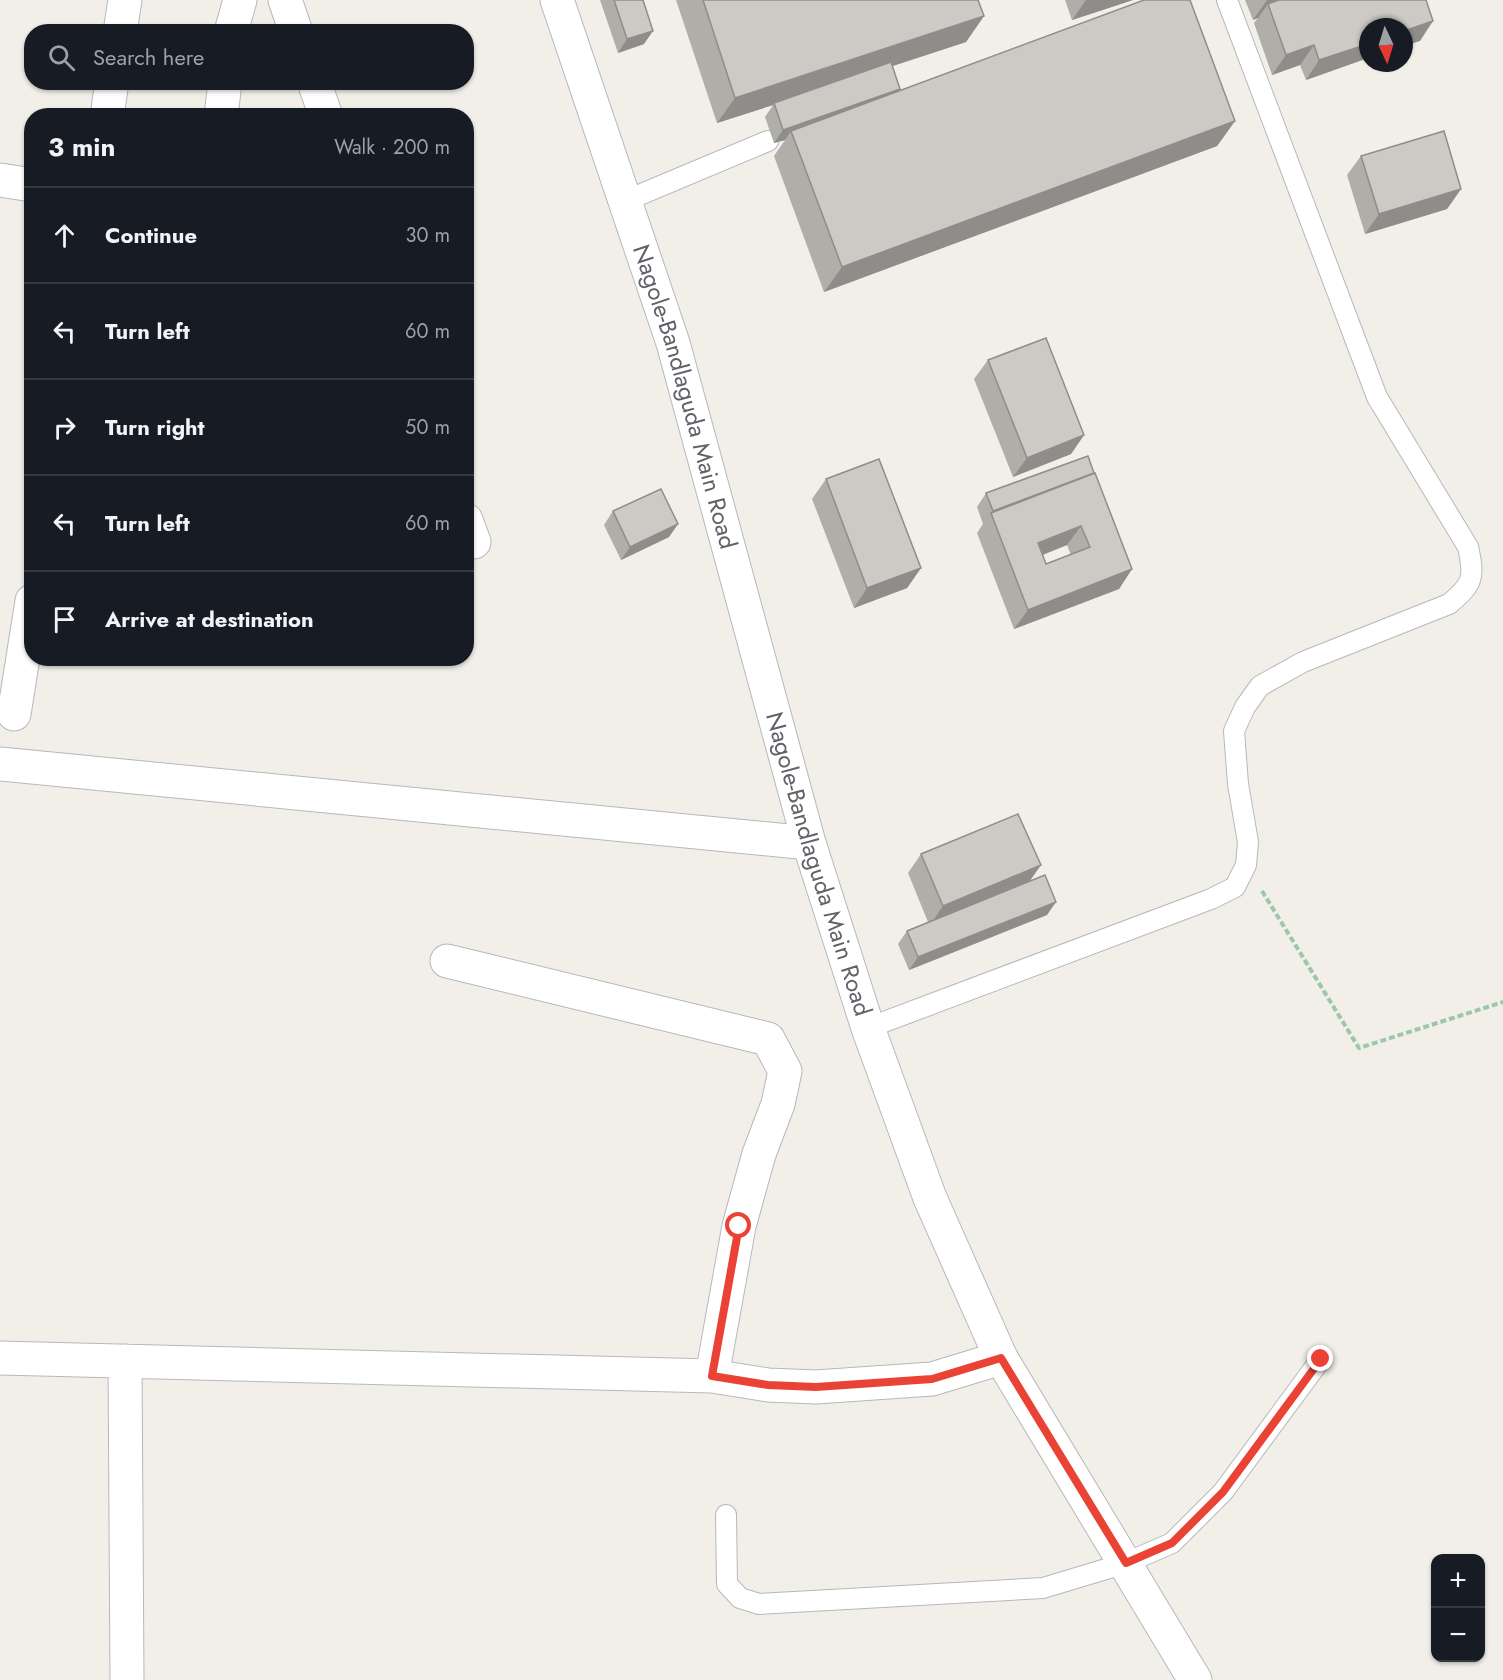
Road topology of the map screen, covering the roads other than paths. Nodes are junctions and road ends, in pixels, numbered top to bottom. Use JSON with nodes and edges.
{"nodes":[{"id":1,"x":125,"y":0,"type":"edge"},
{"id":2,"x":240,"y":0,"type":"edge"},
{"id":3,"x":285,"y":0,"type":"edge"},
{"id":4,"x":557,"y":0,"type":"edge"},
{"id":5,"x":1227,"y":0,"type":"edge"},
{"id":6,"x":121,"y":24,"type":"edge"},
{"id":7,"x":233,"y":24,"type":"edge"},
{"id":8,"x":293,"y":24,"type":"edge"},
{"id":9,"x":111,"y":90,"type":"edge"},
{"id":10,"x":224,"y":90,"type":"edge"},
{"id":11,"x":317,"y":90,"type":"edge"},
{"id":12,"x":108,"y":108,"type":"edge"},
{"id":13,"x":222,"y":108,"type":"edge"},
{"id":14,"x":323,"y":108,"type":"edge"},
{"id":15,"x":768,"y":141,"type":"dead end"},
{"id":16,"x":0,"y":180,"type":"edge"},
{"id":17,"x":24,"y":183,"type":"edge"},
{"id":18,"x":625,"y":201,"type":"junction"},
{"id":19,"x":24,"y":651,"type":"edge"},
{"id":20,"x":14,"y":714,"type":"dead end"},
{"id":21,"x":0,"y":764,"type":"edge"},
{"id":22,"x":809,"y":843,"type":"junction"},
{"id":23,"x":447,"y":961,"type":"dead end"},
{"id":24,"x":867,"y":1028,"type":"junction"},
{"id":25,"x":0,"y":1358,"type":"edge"},
{"id":26,"x":1001,"y":1358,"type":"junction"},
{"id":27,"x":1321,"y":1359,"type":"dead end"},
{"id":28,"x":125,"y":1361,"type":"junction"},
{"id":29,"x":712,"y":1376,"type":"junction"},
{"id":30,"x":726,"y":1515,"type":"dead end"},
{"id":31,"x":1126,"y":1563,"type":"junction"},
{"id":32,"x":127,"y":1680,"type":"edge"},
{"id":33,"x":1195,"y":1680,"type":"edge"}],
"edges":[{"from":1,"to":6,"type":"street"},
{"from":2,"to":7,"type":"street"},
{"from":3,"to":8,"type":"street"},
{"from":4,"to":18,"type":"street","name":"Nagole-Bandlaguda Main Road"},
{"from":5,"to":24,"type":"lane"},
{"from":9,"to":12,"type":"street"},
{"from":10,"to":13,"type":"street"},
{"from":11,"to":14,"type":"street"},
{"from":15,"to":18,"type":"lane"},
{"from":16,"to":17,"type":"street"},
{"from":18,"to":22,"type":"street","name":"Nagole-Bandlaguda Main Road"},
{"from":19,"to":20,"type":"street"},
{"from":21,"to":22,"type":"street"},
{"from":22,"to":24,"type":"street","name":"Nagole-Bandlaguda Main Road"},
{"from":23,"to":29,"type":"street"},
{"from":24,"to":26,"type":"street","name":"Nagole-Bandlaguda Main Road"},
{"from":25,"to":28,"type":"street"},
{"from":26,"to":29,"type":"street"},
{"from":26,"to":31,"type":"street","name":"Nagole-Bandlaguda Main Road"},
{"from":27,"to":31,"type":"lane"},
{"from":28,"to":29,"type":"street"},
{"from":28,"to":32,"type":"street"},
{"from":30,"to":31,"type":"lane"},
{"from":31,"to":33,"type":"street","name":"Nagole-Bandlaguda Main Road"}]}
